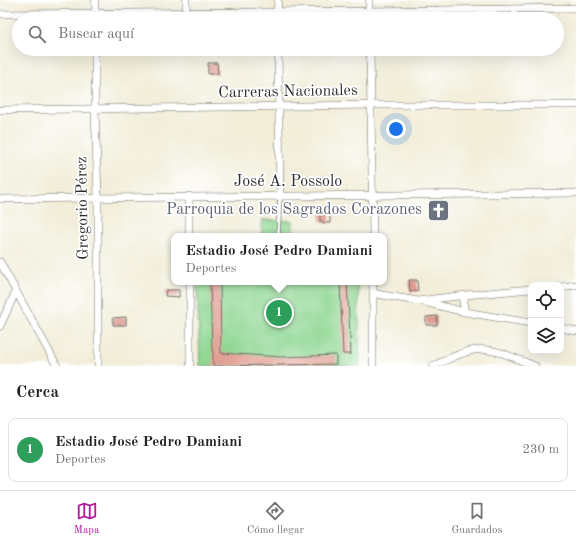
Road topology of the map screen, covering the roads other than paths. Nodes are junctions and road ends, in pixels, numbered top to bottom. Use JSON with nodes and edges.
{"nodes":[{"id":1,"x":95,"y":0,"type":"edge"},
{"id":2,"x":186,"y":0,"type":"edge"},
{"id":3,"x":278,"y":0,"type":"edge"},
{"id":4,"x":369,"y":0,"type":"edge"},
{"id":5,"x":576,"y":8,"type":"edge"},
{"id":6,"x":95,"y":12,"type":"edge"},
{"id":7,"x":186,"y":12,"type":"edge"},
{"id":8,"x":277,"y":12,"type":"edge"},
{"id":9,"x":369,"y":12,"type":"edge"},
{"id":10,"x":458,"y":12,"type":"edge"},
{"id":11,"x":0,"y":14,"type":"edge"},
{"id":12,"x":12,"y":14,"type":"edge"},
{"id":13,"x":95,"y":56,"type":"edge"},
{"id":14,"x":278,"y":56,"type":"edge"},
{"id":15,"x":370,"y":56,"type":"edge"},
{"id":16,"x":370,"y":105,"type":"junction"},
{"id":17,"x":576,"y":105,"type":"edge"},
{"id":18,"x":278,"y":107,"type":"junction"},
{"id":19,"x":95,"y":109,"type":"junction"},
{"id":20,"x":0,"y":110,"type":"edge"},
{"id":21,"x":576,"y":193,"type":"edge"},
{"id":22,"x":373,"y":195,"type":"junction"},
{"id":23,"x":189,"y":196,"type":"junction"},
{"id":24,"x":280,"y":196,"type":"junction"},
{"id":25,"x":98,"y":198,"type":"junction"},
{"id":26,"x":0,"y":199,"type":"edge"},
{"id":27,"x":189,"y":233,"type":"edge"},
{"id":28,"x":278,"y":233,"type":"edge"},
{"id":29,"x":373,"y":233,"type":"edge"},
{"id":30,"x":0,"y":262,"type":"edge"},
{"id":31,"x":190,"y":285,"type":"edge"},
{"id":32,"x":373,"y":285,"type":"edge"},
{"id":33,"x":576,"y":286,"type":"edge"},
{"id":34,"x":564,"y":287,"type":"edge"},
{"id":35,"x":528,"y":289,"type":"edge"},
{"id":36,"x":16,"y":291,"type":"junction"},
{"id":37,"x":373,"y":293,"type":"junction"},
{"id":38,"x":466,"y":295,"type":"junction"},
{"id":39,"x":418,"y":301,"type":"junction"},
{"id":40,"x":465,"y":312,"type":"junction"},
{"id":41,"x":528,"y":322,"type":"edge"},
{"id":42,"x":0,"y":326,"type":"edge"},
{"id":43,"x":564,"y":329,"type":"edge"},
{"id":44,"x":576,"y":331,"type":"edge"},
{"id":45,"x":57,"y":366,"type":"edge"},
{"id":46,"x":98,"y":366,"type":"edge"},
{"id":47,"x":190,"y":366,"type":"edge"},
{"id":48,"x":373,"y":366,"type":"edge"},
{"id":49,"x":432,"y":366,"type":"edge"},
{"id":50,"x":535,"y":366,"type":"edge"}],
"edges":[{"from":1,"to":6,"type":"street"},
{"from":2,"to":7,"type":"street"},
{"from":3,"to":8,"type":"street"},
{"from":4,"to":9,"type":"street"},
{"from":5,"to":10,"type":"street"},
{"from":11,"to":12,"type":"street"},
{"from":13,"to":19,"type":"street","name":"Gregorio Pérez"},
{"from":14,"to":18,"type":"street"},
{"from":15,"to":16,"type":"street"},
{"from":16,"to":17,"type":"street","name":"Carreras Nacionales"},
{"from":16,"to":18,"type":"street","name":"Carreras Nacionales"},
{"from":16,"to":22,"type":"street"},
{"from":18,"to":19,"type":"street","name":"Carreras Nacionales"},
{"from":18,"to":24,"type":"street"},
{"from":19,"to":20,"type":"street","name":"Carreras Nacionales"},
{"from":19,"to":25,"type":"street","name":"Gregorio Pérez"},
{"from":21,"to":22,"type":"street","name":"José A. Possolo"},
{"from":22,"to":24,"type":"street","name":"José A. Possolo"},
{"from":22,"to":29,"type":"street"},
{"from":23,"to":24,"type":"street","name":"José A. Possolo"},
{"from":23,"to":25,"type":"street","name":"José A. Possolo"},
{"from":23,"to":27,"type":"street"},
{"from":24,"to":28,"type":"lane"},
{"from":25,"to":26,"type":"street","name":"José A. Possolo"},
{"from":25,"to":46,"type":"street","name":"Gregorio Pérez"},
{"from":30,"to":36,"type":"street"},
{"from":31,"to":47,"type":"street"},
{"from":32,"to":37,"type":"street"},
{"from":33,"to":34,"type":"street"},
{"from":35,"to":38,"type":"street"},
{"from":36,"to":42,"type":"street"},
{"from":36,"to":45,"type":"street"},
{"from":37,"to":39,"type":"street"},
{"from":37,"to":48,"type":"street"},
{"from":38,"to":39,"type":"street"},
{"from":38,"to":40,"type":"street"},
{"from":39,"to":40,"type":"street"},
{"from":40,"to":41,"type":"street"},
{"from":43,"to":44,"type":"street"},
{"from":49,"to":50,"type":"street"}]}
